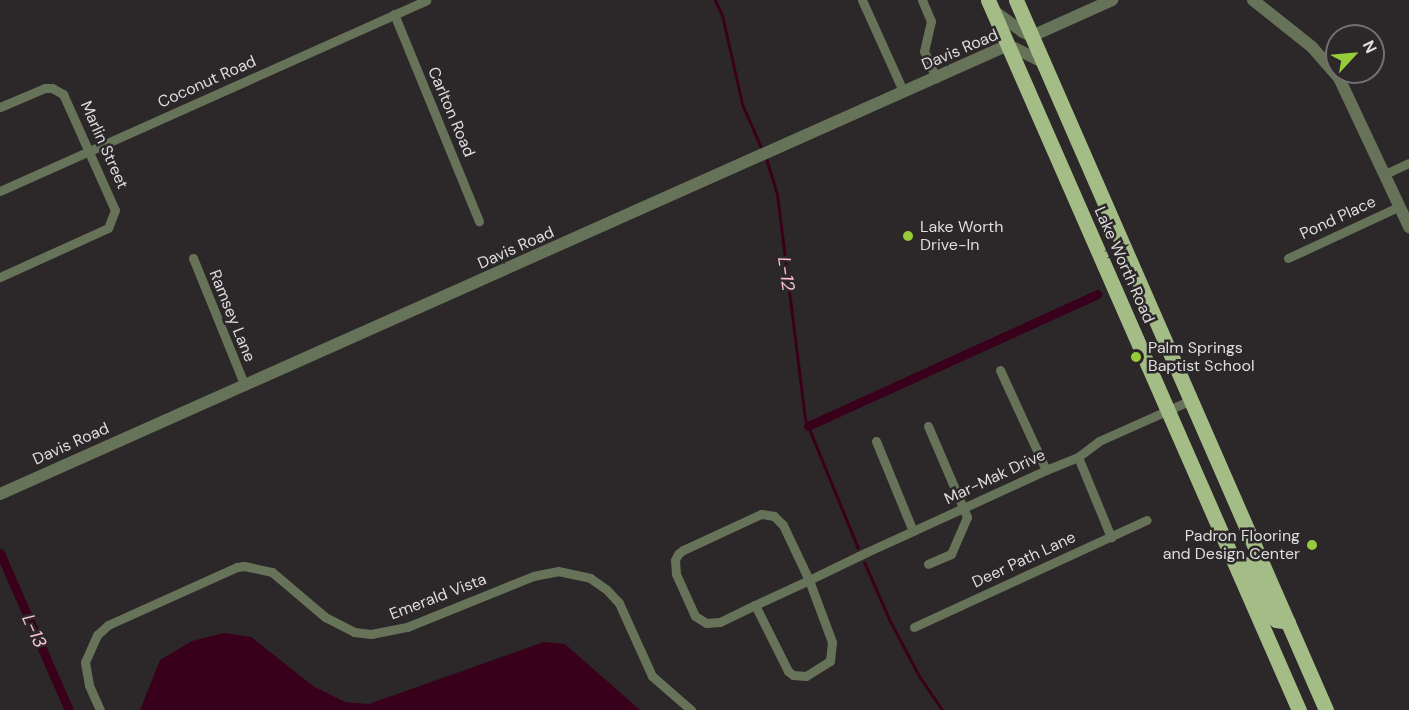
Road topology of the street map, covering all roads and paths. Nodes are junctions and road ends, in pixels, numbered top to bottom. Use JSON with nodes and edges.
{"nodes":[{"id":1,"x":426,"y":0,"type":"edge"},
{"id":2,"x":862,"y":0,"type":"edge"},
{"id":3,"x":922,"y":0,"type":"edge"},
{"id":4,"x":1016,"y":0,"type":"edge"},
{"id":5,"x":1112,"y":0,"type":"edge"},
{"id":6,"x":1253,"y":0,"type":"edge"},
{"id":7,"x":990,"y":5,"type":"edge"},
{"id":8,"x":394,"y":15,"type":"junction"},
{"id":9,"x":1032,"y":36,"type":"junction"},
{"id":10,"x":1008,"y":45,"type":"junction"},
{"id":11,"x":1043,"y":62,"type":"junction"},
{"id":12,"x":936,"y":78,"type":"junction"},
{"id":13,"x":903,"y":91,"type":"junction"},
{"id":14,"x":0,"y":107,"type":"edge"},
{"id":15,"x":90,"y":150,"type":"junction"},
{"id":16,"x":1409,"y":163,"type":"edge"},
{"id":17,"x":1385,"y":174,"type":"junction"},
{"id":18,"x":0,"y":191,"type":"edge"},
{"id":19,"x":1400,"y":206,"type":"junction"},
{"id":20,"x":479,"y":221,"type":"dead end"},
{"id":21,"x":1409,"y":227,"type":"edge"},
{"id":22,"x":193,"y":258,"type":"dead end"},
{"id":23,"x":1288,"y":258,"type":"dead end"},
{"id":24,"x":0,"y":277,"type":"edge"},
{"id":25,"x":1000,"y":370,"type":"dead end"},
{"id":26,"x":245,"y":386,"type":"junction"},
{"id":27,"x":1191,"y":400,"type":"junction"},
{"id":28,"x":1168,"y":410,"type":"junction"},
{"id":29,"x":928,"y":426,"type":"dead end"},
{"id":30,"x":876,"y":441,"type":"dead end"},
{"id":31,"x":1078,"y":457,"type":"junction"},
{"id":32,"x":1046,"y":470,"type":"junction"},
{"id":33,"x":0,"y":494,"type":"edge"},
{"id":34,"x":965,"y":507,"type":"junction"},
{"id":35,"x":1147,"y":520,"type":"dead end"},
{"id":36,"x":913,"y":531,"type":"junction"},
{"id":37,"x":1111,"y":537,"type":"junction"},
{"id":38,"x":1235,"y":563,"type":"junction"},
{"id":39,"x":928,"y":564,"type":"dead end"},
{"id":40,"x":809,"y":580,"type":"junction"},
{"id":41,"x":755,"y":605,"type":"junction"},
{"id":42,"x":1288,"y":622,"type":"junction"},
{"id":43,"x":914,"y":627,"type":"dead end"},
{"id":44,"x":100,"y":710,"type":"edge"},
{"id":45,"x":691,"y":710,"type":"edge"},
{"id":46,"x":1299,"y":710,"type":"edge"},
{"id":47,"x":1326,"y":710,"type":"edge"}],
"edges":[{"from":1,"to":8,"type":"street","name":"Coconut Road"},
{"from":2,"to":13,"type":"street"},
{"from":3,"to":12,"type":"street"},
{"from":4,"to":9,"type":"main road","name":"Lake Worth Road"},
{"from":5,"to":9,"type":"street"},
{"from":6,"to":17,"type":"street"},
{"from":7,"to":9,"type":"street","name":"Davis Road"},
{"from":7,"to":10,"type":"main road","name":"Lake Worth Road"},
{"from":8,"to":15,"type":"street","name":"Coconut Road"},
{"from":8,"to":20,"type":"street","name":"Carlton Road"},
{"from":9,"to":11,"type":"main road","name":"Lake Worth Road"},
{"from":10,"to":11,"type":"street","name":"Davis Road"},
{"from":10,"to":12,"type":"street","name":"Davis Road"},
{"from":10,"to":28,"type":"main road","name":"Lake Worth Road"},
{"from":11,"to":27,"type":"main road","name":"Lake Worth Road"},
{"from":12,"to":13,"type":"street","name":"Davis Road"},
{"from":13,"to":26,"type":"street","name":"Davis Road"},
{"from":14,"to":15,"type":"street","name":"Marlin Street"},
{"from":15,"to":18,"type":"street","name":"Coconut Road"},
{"from":15,"to":24,"type":"street","name":"Marlin Street"},
{"from":16,"to":17,"type":"street"},
{"from":17,"to":19,"type":"street"},
{"from":19,"to":21,"type":"street"},
{"from":19,"to":23,"type":"street","name":"Pond Place"},
{"from":22,"to":26,"type":"street","name":"Ramsey Lane"},
{"from":25,"to":32,"type":"street"},
{"from":26,"to":33,"type":"street","name":"Davis Road"},
{"from":27,"to":28,"type":"street","name":"Mar-Mak Drive"},
{"from":27,"to":42,"type":"main road","name":"Lake Worth Road"},
{"from":28,"to":31,"type":"street","name":"Mar-Mak Drive"},
{"from":28,"to":38,"type":"main road","name":"Lake Worth Road"},
{"from":29,"to":34,"type":"street"},
{"from":30,"to":36,"type":"street"},
{"from":31,"to":32,"type":"street","name":"Mar-Mak Drive"},
{"from":31,"to":37,"type":"street"},
{"from":32,"to":34,"type":"street","name":"Mar-Mak Drive"},
{"from":34,"to":36,"type":"street","name":"Mar-Mak Drive"},
{"from":34,"to":39,"type":"street"},
{"from":35,"to":37,"type":"street","name":"Deer Path Lane"},
{"from":36,"to":40,"type":"street","name":"Mar-Mak Drive"},
{"from":37,"to":43,"type":"street","name":"Deer Path Lane"},
{"from":38,"to":42,"type":"main road"},
{"from":38,"to":46,"type":"main road","name":"Lake Worth Road"},
{"from":40,"to":41,"type":"street","name":"Mar-Mak Drive"},
{"from":40,"to":41,"type":"street"},
{"from":40,"to":41,"type":"street","name":"Mar-Mak Drive"},
{"from":42,"to":47,"type":"main road","name":"Lake Worth Road"},
{"from":44,"to":45,"type":"street","name":"Emerald Vista"}]}
